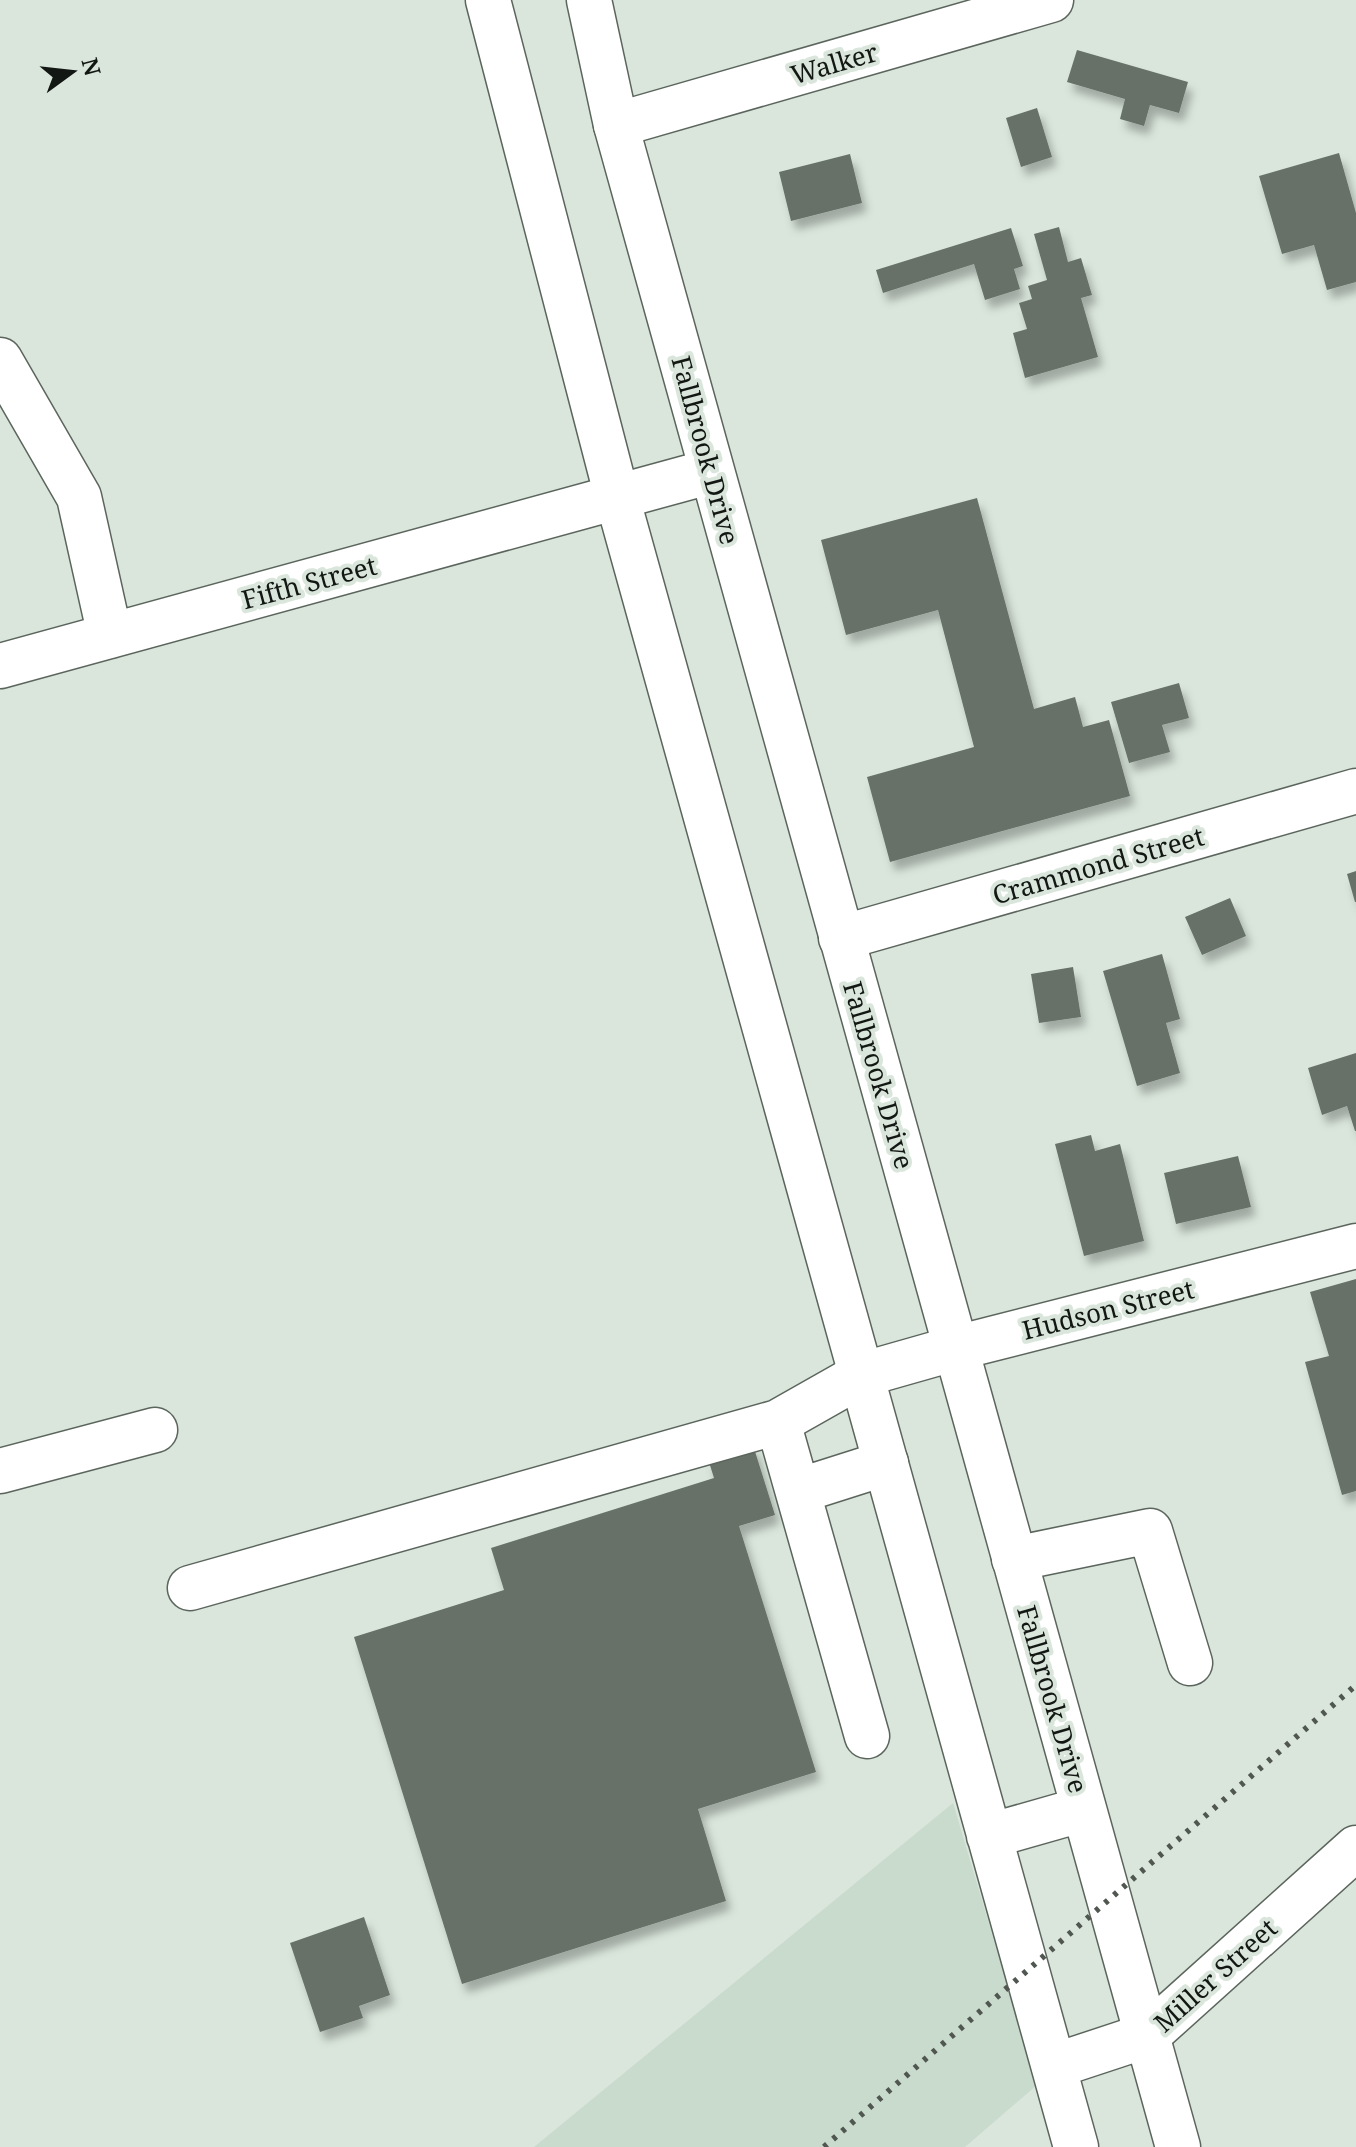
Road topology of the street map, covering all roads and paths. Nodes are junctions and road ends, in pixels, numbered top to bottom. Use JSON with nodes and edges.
{"nodes":[{"id":1,"x":488,"y":0,"type":"edge"},
{"id":2,"x":589,"y":0,"type":"edge"},
{"id":3,"x":1051,"y":0,"type":"edge"},
{"id":4,"x":616,"y":125,"type":"junction"},
{"id":5,"x":0,"y":360,"type":"edge"},
{"id":6,"x":712,"y":471,"type":"junction"},
{"id":7,"x":617,"y":497,"type":"junction"},
{"id":8,"x":110,"y":636,"type":"junction"},
{"id":9,"x":0,"y":666,"type":"edge"},
{"id":10,"x":1356,"y":791,"type":"edge"},
{"id":11,"x":841,"y":938,"type":"junction"},
{"id":12,"x":1356,"y":1246,"type":"edge"},
{"id":13,"x":956,"y":1348,"type":"junction"},
{"id":14,"x":861,"y":1375,"type":"junction"},
{"id":15,"x":778,"y":1422,"type":"junction"},
{"id":16,"x":155,"y":1430,"type":"dead end"},
{"id":17,"x":886,"y":1463,"type":"junction"},
{"id":18,"x":0,"y":1471,"type":"edge"},
{"id":19,"x":798,"y":1491,"type":"junction"},
{"id":20,"x":1014,"y":1559,"type":"junction"},
{"id":21,"x":190,"y":1588,"type":"dead end"},
{"id":22,"x":1190,"y":1663,"type":"dead end"},
{"id":23,"x":867,"y":1736,"type":"dead end"},
{"id":24,"x":1084,"y":1809,"type":"junction"},
{"id":25,"x":989,"y":1836,"type":"junction"},
{"id":26,"x":1356,"y":1848,"type":"edge"},
{"id":27,"x":1148,"y":2035,"type":"junction"},
{"id":28,"x":1054,"y":2066,"type":"junction"},
{"id":29,"x":1076,"y":2147,"type":"edge"},
{"id":30,"x":1178,"y":2147,"type":"edge"}],
"edges":[{"from":1,"to":7,"type":"main road"},
{"from":2,"to":4,"type":"main road","name":"Fallbrook Drive"},
{"from":3,"to":4,"type":"main road","name":"Walker"},
{"from":4,"to":6,"type":"main road","name":"Fallbrook Drive"},
{"from":5,"to":8,"type":"main road"},
{"from":6,"to":7,"type":"main road","name":"Fifth Street"},
{"from":6,"to":11,"type":"main road","name":"Fallbrook Drive"},
{"from":7,"to":8,"type":"main road","name":"Fifth Street"},
{"from":7,"to":14,"type":"main road"},
{"from":8,"to":9,"type":"main road","name":"Fifth Street"},
{"from":10,"to":11,"type":"main road","name":"Crammond Street"},
{"from":11,"to":13,"type":"main road","name":"Fallbrook Drive"},
{"from":12,"to":13,"type":"main road","name":"Hudson Street"},
{"from":13,"to":14,"type":"main road","name":"Hudson Street"},
{"from":13,"to":20,"type":"main road","name":"Fallbrook Drive"},
{"from":14,"to":15,"type":"main road","name":"Hudson Street"},
{"from":14,"to":17,"type":"main road"},
{"from":15,"to":19,"type":"main road"},
{"from":15,"to":21,"type":"main road","name":"Hudson Street"},
{"from":16,"to":18,"type":"main road"},
{"from":17,"to":19,"type":"main road"},
{"from":17,"to":25,"type":"main road"},
{"from":19,"to":23,"type":"main road"},
{"from":20,"to":22,"type":"main road"},
{"from":20,"to":24,"type":"main road","name":"Fallbrook Drive"},
{"from":24,"to":25,"type":"main road"},
{"from":24,"to":27,"type":"main road","name":"Fallbrook Drive"},
{"from":25,"to":28,"type":"main road"},
{"from":26,"to":27,"type":"main road","name":"Miller Street"},
{"from":27,"to":28,"type":"main road","name":"Miller Street"},
{"from":27,"to":30,"type":"main road","name":"Fallbrook Drive"},
{"from":28,"to":29,"type":"main road"}]}
